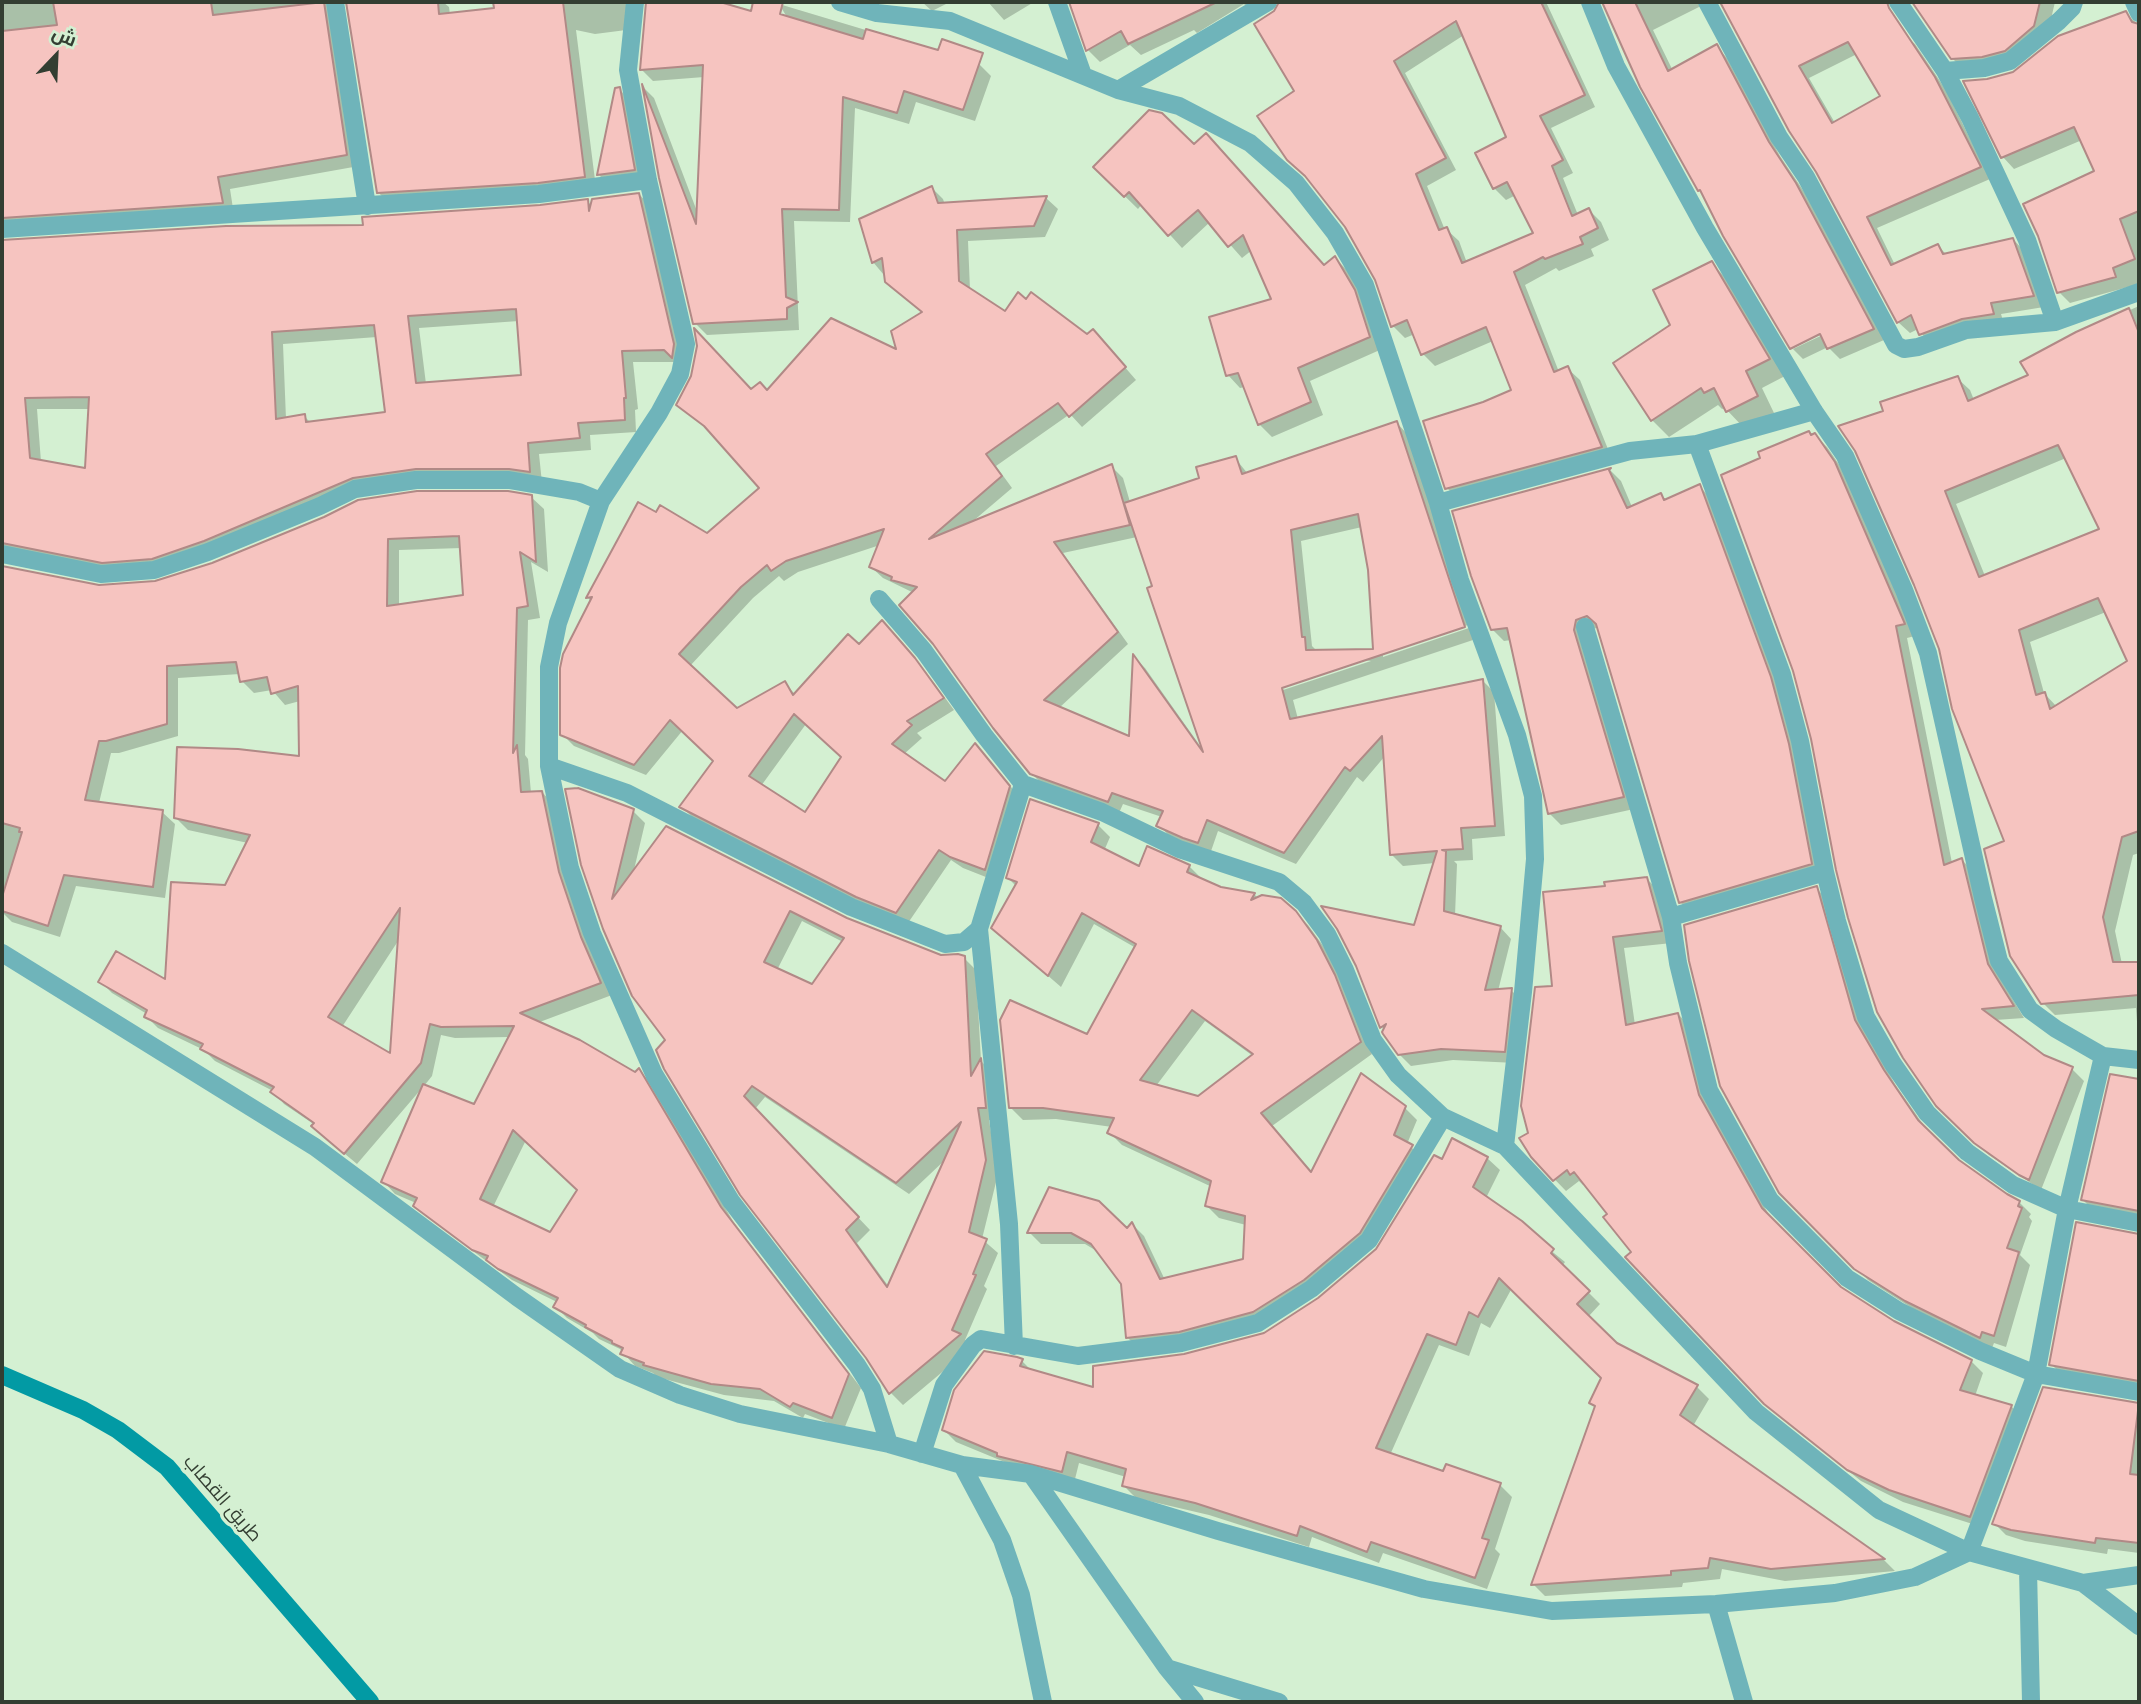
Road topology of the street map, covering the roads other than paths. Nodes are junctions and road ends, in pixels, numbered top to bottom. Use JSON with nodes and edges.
{"nodes":[{"id":1,"x":335,"y":2,"type":"edge"},
{"id":2,"x":635,"y":2,"type":"edge"},
{"id":3,"x":840,"y":2,"type":"edge"},
{"id":4,"x":1057,"y":2,"type":"edge"},
{"id":5,"x":1268,"y":2,"type":"edge"},
{"id":6,"x":1590,"y":2,"type":"edge"},
{"id":7,"x":1707,"y":2,"type":"edge"},
{"id":8,"x":1898,"y":2,"type":"edge"},
{"id":9,"x":2074,"y":2,"type":"edge"},
{"id":10,"x":2134,"y":2,"type":"edge"},
{"id":11,"x":2139,"y":13,"type":"edge"},
{"id":12,"x":1945,"y":71,"type":"junction"},
{"id":13,"x":1083,"y":75,"type":"junction"},
{"id":14,"x":1118,"y":90,"type":"junction"},
{"id":15,"x":648,"y":180,"type":"junction"},
{"id":16,"x":367,"y":206,"type":"junction"},
{"id":17,"x":2,"y":229,"type":"edge"},
{"id":18,"x":2139,"y":292,"type":"edge"},
{"id":19,"x":2055,"y":321,"type":"junction"},
{"id":20,"x":1814,"y":411,"type":"junction"},
{"id":21,"x":1697,"y":444,"type":"junction"},
{"id":22,"x":601,"y":501,"type":"junction"},
{"id":23,"x":1438,"y":503,"type":"junction"},
{"id":24,"x":2,"y":554,"type":"edge"},
{"id":25,"x":879,"y":599,"type":"dead end"},
{"id":26,"x":1585,"y":627,"type":"dead end"},
{"id":27,"x":549,"y":766,"type":"junction"},
{"id":28,"x":1023,"y":784,"type":"junction"},
{"id":29,"x":1825,"y":872,"type":"junction"},
{"id":30,"x":1671,"y":917,"type":"junction"},
{"id":31,"x":979,"y":929,"type":"junction"},
{"id":32,"x":2,"y":953,"type":"edge"},
{"id":33,"x":2104,"y":1056,"type":"junction"},
{"id":34,"x":2139,"y":1060,"type":"edge"},
{"id":35,"x":1443,"y":1117,"type":"junction"},
{"id":36,"x":1505,"y":1146,"type":"junction"},
{"id":37,"x":2067,"y":1209,"type":"junction"},
{"id":38,"x":2139,"y":1223,"type":"edge"},
{"id":39,"x":1014,"y":1346,"type":"junction"},
{"id":40,"x":2036,"y":1374,"type":"junction"},
{"id":41,"x":2,"y":1375,"type":"edge"},
{"id":42,"x":2139,"y":1392,"type":"edge"},
{"id":43,"x":889,"y":1444,"type":"junction"},
{"id":44,"x":922,"y":1454,"type":"junction"},
{"id":45,"x":962,"y":1465,"type":"junction"},
{"id":46,"x":1031,"y":1474,"type":"junction"},
{"id":47,"x":1969,"y":1552,"type":"junction"},
{"id":48,"x":2028,"y":1569,"type":"junction"},
{"id":49,"x":2139,"y":1575,"type":"edge"},
{"id":50,"x":2083,"y":1583,"type":"junction"},
{"id":51,"x":1716,"y":1604,"type":"junction"},
{"id":52,"x":2139,"y":1626,"type":"edge"},
{"id":53,"x":1167,"y":1668,"type":"junction"},
{"id":54,"x":370,"y":1702,"type":"edge"},
{"id":55,"x":1043,"y":1702,"type":"edge"},
{"id":56,"x":1195,"y":1702,"type":"edge"},
{"id":57,"x":1279,"y":1702,"type":"edge"},
{"id":58,"x":1744,"y":1702,"type":"edge"},
{"id":59,"x":2031,"y":1702,"type":"edge"}],
"edges":[{"from":1,"to":16,"type":"street"},
{"from":2,"to":15,"type":"street"},
{"from":3,"to":13,"type":"street"},
{"from":4,"to":13,"type":"street"},
{"from":5,"to":14,"type":"street"},
{"from":6,"to":20,"type":"street"},
{"from":7,"to":19,"type":"street"},
{"from":8,"to":12,"type":"street"},
{"from":9,"to":12,"type":"street"},
{"from":10,"to":11,"type":"street"},
{"from":12,"to":19,"type":"street"},
{"from":13,"to":14,"type":"street"},
{"from":14,"to":23,"type":"street"},
{"from":15,"to":16,"type":"street"},
{"from":15,"to":22,"type":"street"},
{"from":16,"to":17,"type":"street"},
{"from":18,"to":19,"type":"street"},
{"from":20,"to":21,"type":"street"},
{"from":20,"to":33,"type":"street"},
{"from":21,"to":23,"type":"street"},
{"from":21,"to":29,"type":"street"},
{"from":22,"to":24,"type":"street"},
{"from":22,"to":27,"type":"street"},
{"from":23,"to":36,"type":"street"},
{"from":25,"to":28,"type":"street"},
{"from":26,"to":30,"type":"street"},
{"from":27,"to":31,"type":"street"},
{"from":27,"to":43,"type":"street"},
{"from":28,"to":31,"type":"street"},
{"from":28,"to":35,"type":"street"},
{"from":29,"to":30,"type":"street"},
{"from":29,"to":37,"type":"street"},
{"from":30,"to":40,"type":"street"},
{"from":31,"to":39,"type":"street"},
{"from":32,"to":43,"type":"street"},
{"from":33,"to":34,"type":"street"},
{"from":33,"to":37,"type":"street"},
{"from":35,"to":36,"type":"street"},
{"from":35,"to":39,"type":"street"},
{"from":36,"to":47,"type":"street"},
{"from":37,"to":38,"type":"street"},
{"from":37,"to":40,"type":"street"},
{"from":39,"to":44,"type":"street"},
{"from":40,"to":42,"type":"street"},
{"from":40,"to":47,"type":"street"},
{"from":41,"to":54,"type":"main road","name":"طريق القصاب"},
{"from":43,"to":44,"type":"street"},
{"from":44,"to":45,"type":"street"},
{"from":45,"to":46,"type":"street"},
{"from":45,"to":55,"type":"street"},
{"from":46,"to":51,"type":"street"},
{"from":46,"to":53,"type":"street"},
{"from":47,"to":48,"type":"street"},
{"from":47,"to":51,"type":"street"},
{"from":48,"to":50,"type":"street"},
{"from":48,"to":59,"type":"street"},
{"from":49,"to":50,"type":"street"},
{"from":50,"to":52,"type":"street"},
{"from":51,"to":58,"type":"street"},
{"from":53,"to":56,"type":"street"},
{"from":53,"to":57,"type":"street"}]}
